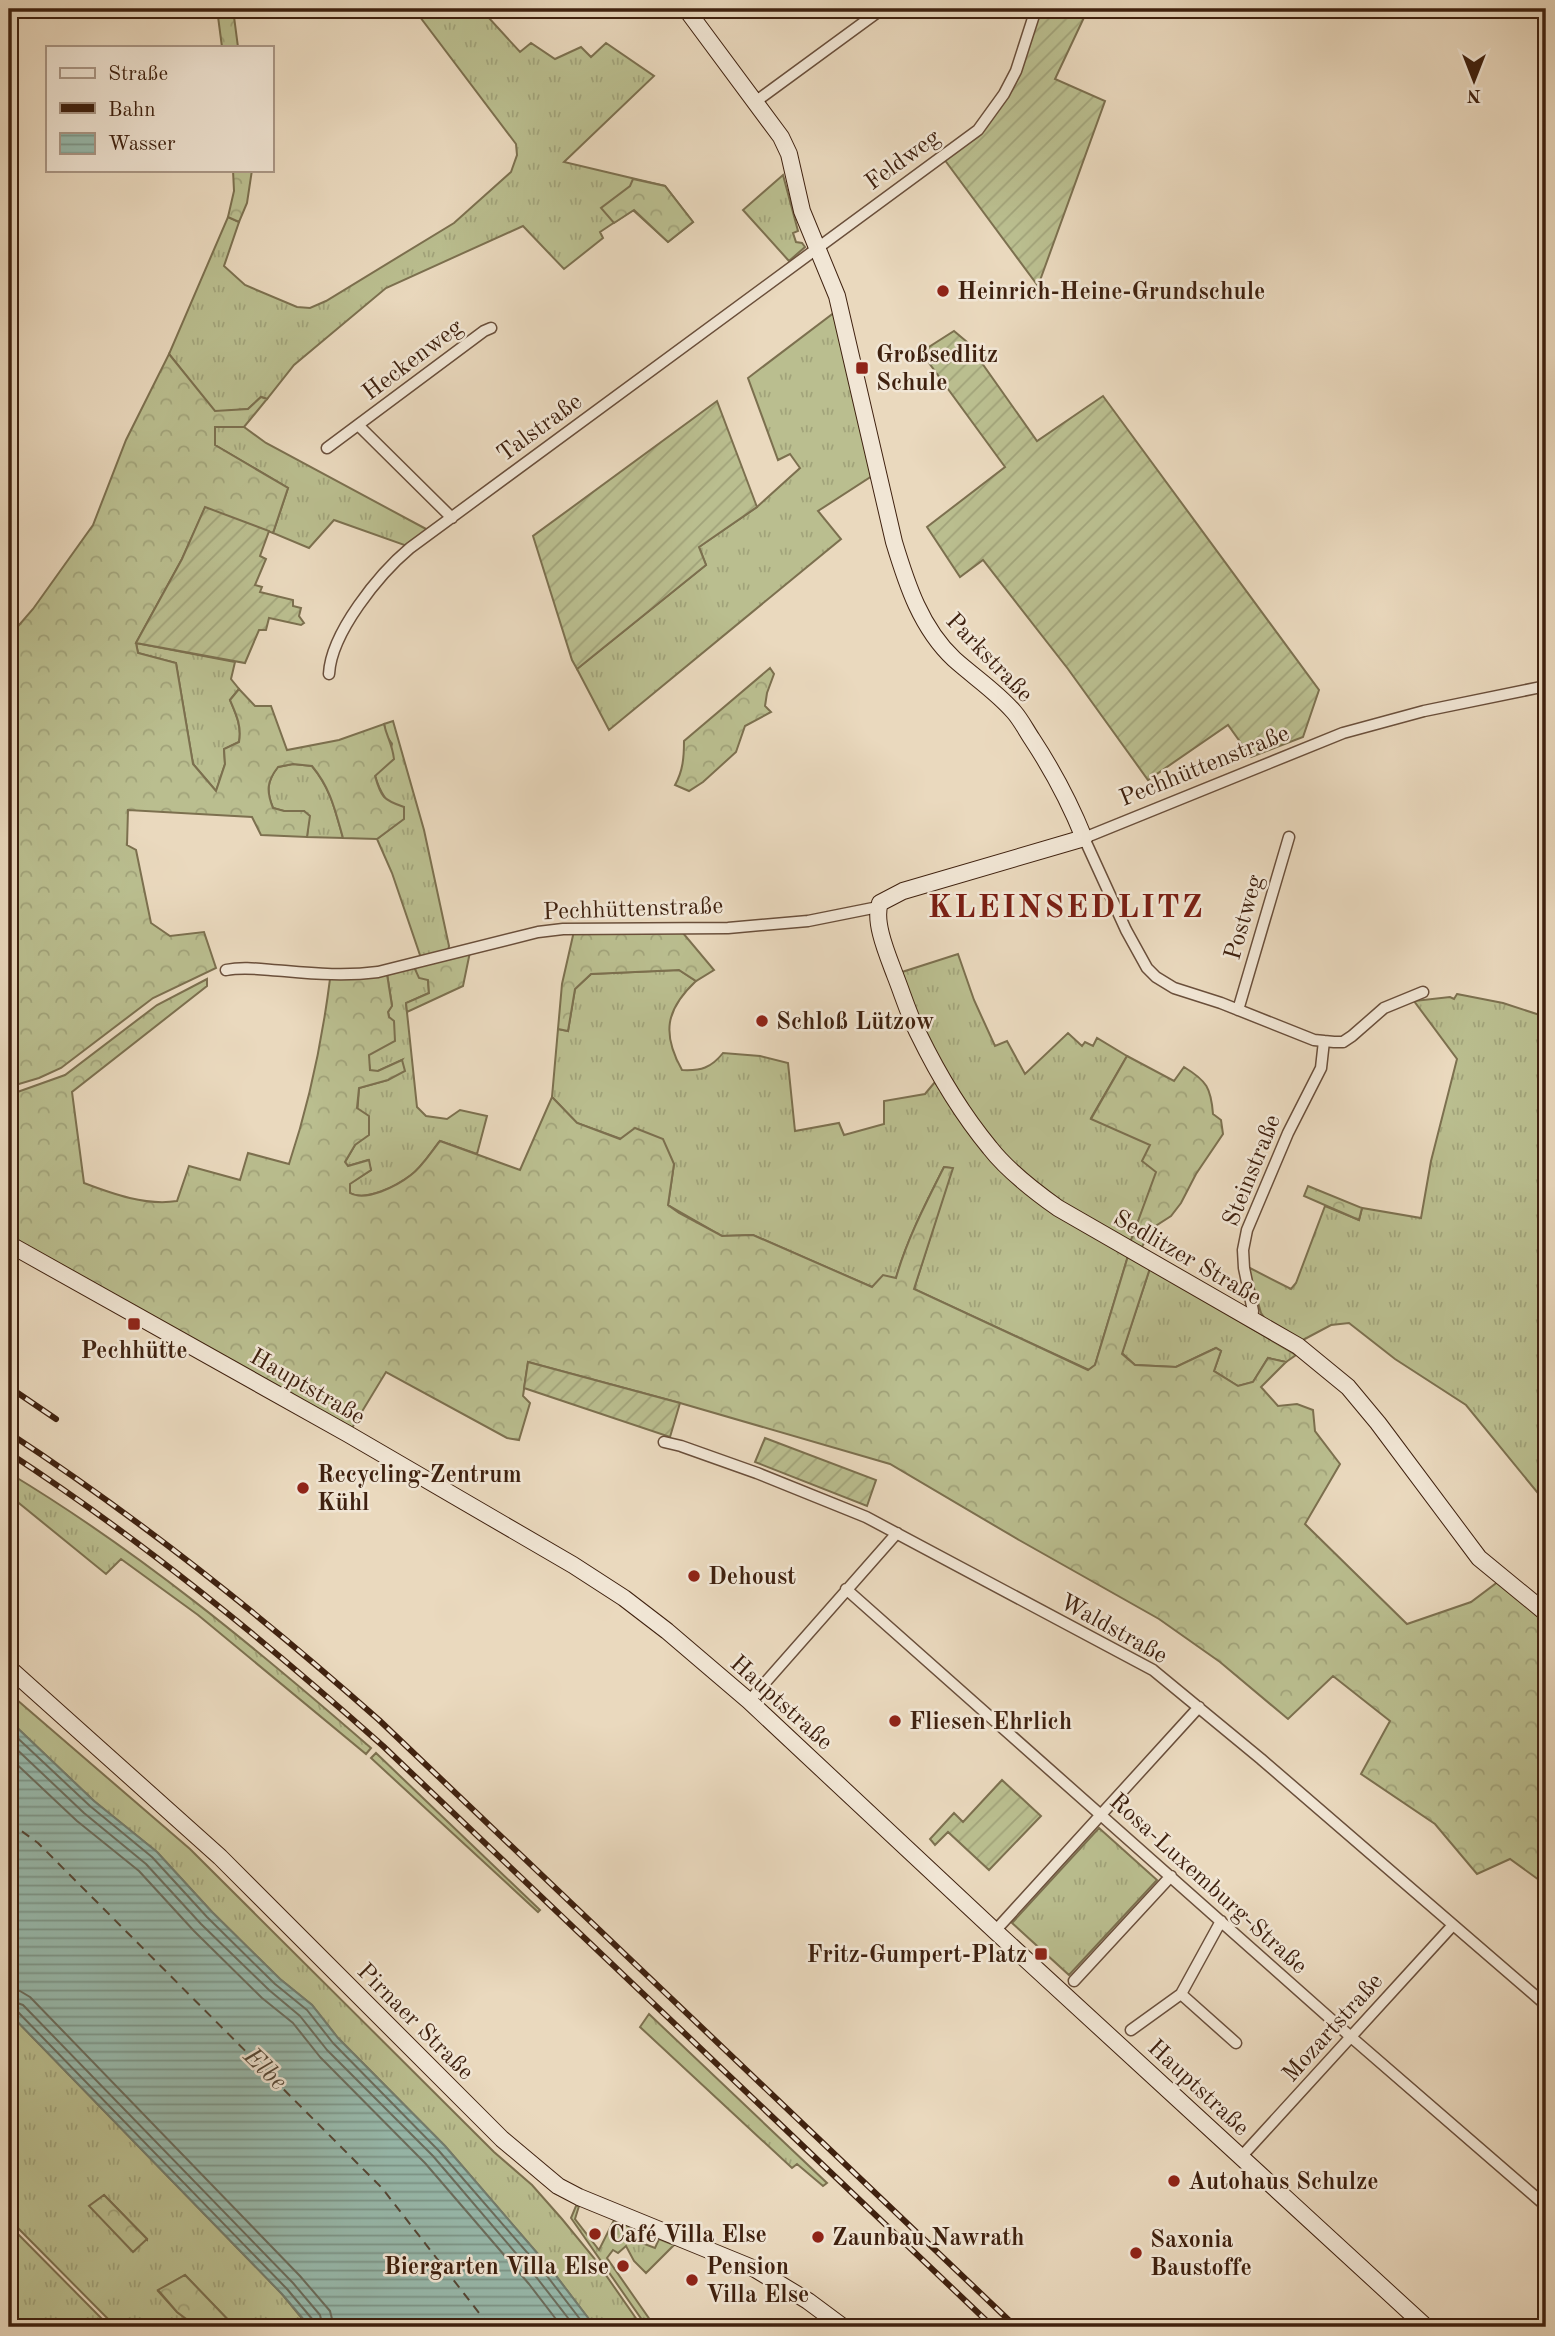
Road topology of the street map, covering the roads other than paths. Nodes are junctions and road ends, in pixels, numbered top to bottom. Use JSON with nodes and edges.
{"nodes":[{"id":1,"x":686,"y":9,"type":"edge"},
{"id":2,"x":882,"y":9,"type":"edge"},
{"id":3,"x":1036,"y":9,"type":"edge"},
{"id":4,"x":755,"y":102,"type":"junction"},
{"id":5,"x":816,"y":248,"type":"junction"},
{"id":6,"x":491,"y":328,"type":"dead end"},
{"id":7,"x":358,"y":425,"type":"junction"},
{"id":8,"x":327,"y":448,"type":"dead end"},
{"id":9,"x":452,"y":518,"type":"junction"},
{"id":10,"x":329,"y":674,"type":"dead end"},
{"id":11,"x":1546,"y":686,"type":"edge"},
{"id":12,"x":1289,"y":837,"type":"dead end"},
{"id":13,"x":1084,"y":838,"type":"junction"},
{"id":14,"x":881,"y":904,"type":"junction"},
{"id":15,"x":226,"y":970,"type":"dead end"},
{"id":16,"x":1423,"y":992,"type":"dead end"},
{"id":17,"x":1238,"y":1010,"type":"junction"},
{"id":18,"x":1324,"y":1041,"type":"junction"},
{"id":19,"x":9,"y":1244,"type":"edge"},
{"id":20,"x":1252,"y":1320,"type":"junction"},
{"id":21,"x":664,"y":1442,"type":"dead end"},
{"id":22,"x":897,"y":1533,"type":"junction"},
{"id":23,"x":846,"y":1589,"type":"junction"},
{"id":24,"x":1546,"y":1613,"type":"edge"},
{"id":25,"x":9,"y":1668,"type":"edge"},
{"id":26,"x":749,"y":1701,"type":"junction"},
{"id":27,"x":1199,"y":1707,"type":"junction"},
{"id":28,"x":1101,"y":1815,"type":"junction"},
{"id":29,"x":1171,"y":1876,"type":"junction"},
{"id":30,"x":1221,"y":1921,"type":"junction"},
{"id":31,"x":1453,"y":1925,"type":"junction"},
{"id":32,"x":995,"y":1931,"type":"junction"},
{"id":33,"x":1074,"y":1981,"type":"dead end"},
{"id":34,"x":1181,"y":1994,"type":"junction"},
{"id":35,"x":1546,"y":2005,"type":"edge"},
{"id":36,"x":1130,"y":2030,"type":"dead end"},
{"id":37,"x":1351,"y":2038,"type":"junction"},
{"id":38,"x":1236,"y":2043,"type":"dead end"},
{"id":39,"x":1241,"y":2157,"type":"junction"},
{"id":40,"x":1546,"y":2206,"type":"edge"},
{"id":41,"x":1546,"y":2321,"type":"edge"},
{"id":42,"x":844,"y":2327,"type":"edge"},
{"id":43,"x":1426,"y":2327,"type":"edge"},
{"id":44,"x":1541,"y":2327,"type":"edge"}],
"edges":[{"from":1,"to":4,"type":"street","name":"Parkstraße"},
{"from":2,"to":4,"type":"street"},
{"from":3,"to":5,"type":"street","name":"Feldweg"},
{"from":4,"to":5,"type":"street","name":"Parkstraße"},
{"from":5,"to":9,"type":"street","name":"Talstraße"},
{"from":5,"to":13,"type":"street","name":"Parkstraße"},
{"from":6,"to":7,"type":"street","name":"Heckenweg"},
{"from":7,"to":8,"type":"street","name":"Heckenweg"},
{"from":7,"to":9,"type":"street","name":"Heckenweg"},
{"from":9,"to":10,"type":"street","name":"Talstraße"},
{"from":11,"to":13,"type":"street","name":"Pechhüttenstraße"},
{"from":12,"to":17,"type":"street","name":"Postweg"},
{"from":13,"to":14,"type":"street","name":"Pechhüttenstraße"},
{"from":13,"to":17,"type":"street","name":"Parkstraße"},
{"from":14,"to":15,"type":"street","name":"Pechhüttenstraße"},
{"from":14,"to":20,"type":"street","name":"Sedlitzer Straße"},
{"from":16,"to":18,"type":"street"},
{"from":17,"to":18,"type":"street","name":"Parkstraße"},
{"from":18,"to":20,"type":"street","name":"Steinstraße"},
{"from":19,"to":26,"type":"street","name":"Hauptstraße"},
{"from":20,"to":24,"type":"street","name":"Sedlitzer Straße"},
{"from":21,"to":22,"type":"street","name":"Waldstraße"},
{"from":22,"to":23,"type":"street"},
{"from":22,"to":27,"type":"street","name":"Waldstraße"},
{"from":23,"to":26,"type":"street"},
{"from":23,"to":28,"type":"street","name":"Rosa-Luxemburg-Straße"},
{"from":25,"to":42,"type":"street","name":"Pirnaer Straße"},
{"from":26,"to":32,"type":"street","name":"Hauptstraße"},
{"from":27,"to":28,"type":"street"},
{"from":27,"to":31,"type":"street","name":"Waldstraße"},
{"from":28,"to":29,"type":"street","name":"Rosa-Luxemburg-Straße"},
{"from":28,"to":32,"type":"street"},
{"from":29,"to":30,"type":"street","name":"Rosa-Luxemburg-Straße"},
{"from":29,"to":33,"type":"street"},
{"from":30,"to":34,"type":"street"},
{"from":30,"to":37,"type":"street","name":"Rosa-Luxemburg-Straße"},
{"from":31,"to":35,"type":"street","name":"Waldstraße"},
{"from":31,"to":37,"type":"street","name":"Mozartstraße"},
{"from":32,"to":39,"type":"street","name":"Hauptstraße"},
{"from":34,"to":36,"type":"street"},
{"from":34,"to":38,"type":"street"},
{"from":37,"to":39,"type":"street","name":"Mozartstraße"},
{"from":37,"to":40,"type":"street","name":"Rosa-Luxemburg-Straße"},
{"from":39,"to":43,"type":"street","name":"Hauptstraße"},
{"from":41,"to":44,"type":"street"}]}
